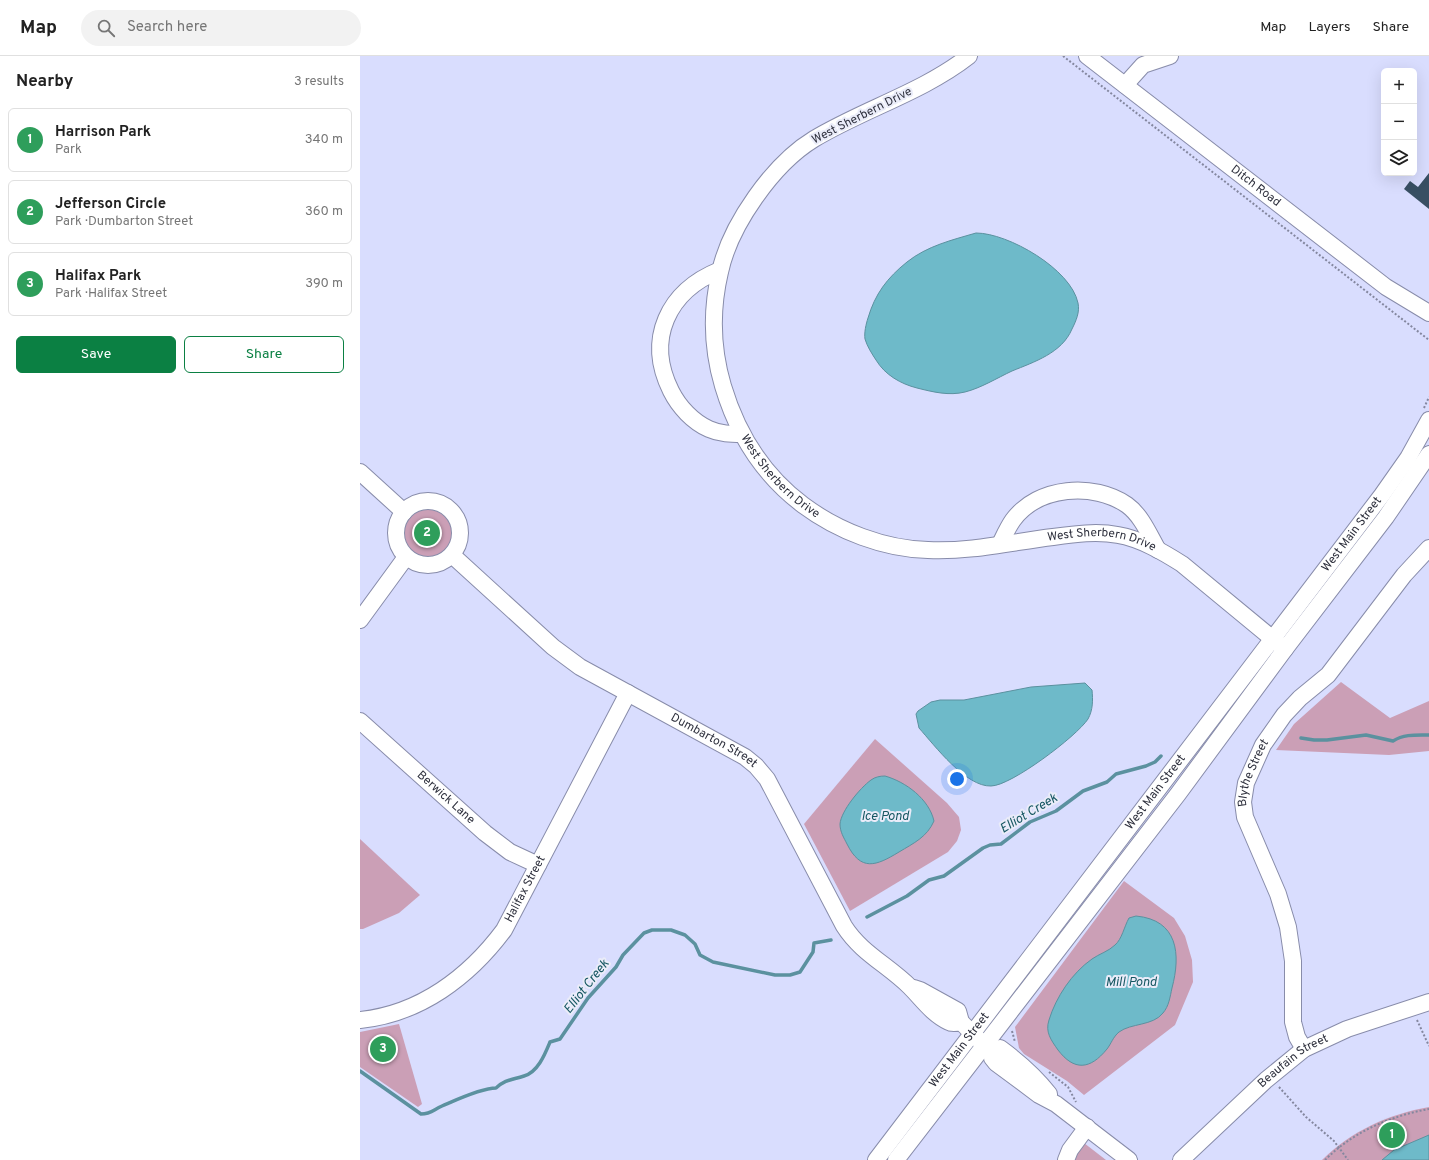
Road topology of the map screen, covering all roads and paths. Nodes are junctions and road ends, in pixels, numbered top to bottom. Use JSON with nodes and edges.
{"nodes":[{"id":1,"x":969,"y":56,"type":"edge"},
{"id":2,"x":1063,"y":56,"type":"edge"},
{"id":3,"x":1088,"y":56,"type":"edge"},
{"id":4,"x":1170,"y":56,"type":"edge"},
{"id":5,"x":1125,"y":85,"type":"junction"},
{"id":6,"x":720,"y":270,"type":"junction"},
{"id":7,"x":1428,"y":315,"type":"edge"},
{"id":8,"x":1429,"y":340,"type":"edge"},
{"id":9,"x":1429,"y":420,"type":"edge"},
{"id":10,"x":742,"y":434,"type":"junction"},
{"id":11,"x":1429,"y":454,"type":"edge"},
{"id":12,"x":360,"y":472,"type":"edge"},
{"id":13,"x":404,"y":512,"type":"junction"},
{"id":14,"x":1000,"y":544,"type":"junction"},
{"id":15,"x":1429,"y":548,"type":"edge"},
{"id":16,"x":1158,"y":550,"type":"junction"},
{"id":17,"x":452,"y":555,"type":"junction"},
{"id":18,"x":406,"y":557,"type":"junction"},
{"id":19,"x":360,"y":620,"type":"edge"},
{"id":20,"x":1279,"y":644,"type":"junction"},
{"id":21,"x":628,"y":694,"type":"junction"},
{"id":22,"x":360,"y":721,"type":"edge"},
{"id":23,"x":538,"y":865,"type":"junction"},
{"id":24,"x":1429,"y":1002,"type":"edge"},
{"id":25,"x":1416,"y":1017,"type":"dead end"},
{"id":26,"x":360,"y":1020,"type":"edge"},
{"id":27,"x":977,"y":1038,"type":"junction"},
{"id":28,"x":1429,"y":1046,"type":"edge"},
{"id":29,"x":1304,"y":1049,"type":"junction"},
{"id":30,"x":1276,"y":1084,"type":"dead end"},
{"id":31,"x":1429,"y":1109,"type":"edge"},
{"id":32,"x":1087,"y":1127,"type":"junction"},
{"id":33,"x":1338,"y":1147,"type":"junction"},
{"id":34,"x":876,"y":1160,"type":"edge"},
{"id":35,"x":896,"y":1160,"type":"edge"},
{"id":36,"x":1066,"y":1160,"type":"edge"},
{"id":37,"x":1129,"y":1160,"type":"edge"},
{"id":38,"x":1182,"y":1160,"type":"edge"},
{"id":39,"x":1325,"y":1160,"type":"edge"},
{"id":40,"x":1348,"y":1160,"type":"edge"}],
"edges":[{"from":1,"to":6,"type":"street","name":"West Sherbern Drive"},
{"from":2,"to":8,"type":"path"},
{"from":3,"to":5,"type":"street","name":"Ditch Road"},
{"from":4,"to":5,"type":"street"},
{"from":5,"to":7,"type":"street","name":"Ditch Road"},
{"from":6,"to":10,"type":"street","name":"West Sherbern Drive"},
{"from":6,"to":10,"type":"street"},
{"from":9,"to":20,"type":"street","name":"West Main Street"},
{"from":10,"to":14,"type":"street","name":"West Sherbern Drive"},
{"from":11,"to":20,"type":"street","name":"West Main Street"},
{"from":12,"to":13,"type":"street"},
{"from":13,"to":17,"type":"street"},
{"from":13,"to":18,"type":"street"},
{"from":14,"to":16,"type":"street","name":"West Sherbern Drive"},
{"from":14,"to":16,"type":"street"},
{"from":15,"to":29,"type":"street","name":"Blythe Street"},
{"from":16,"to":20,"type":"street","name":"West Sherbern Drive"},
{"from":17,"to":18,"type":"street"},
{"from":17,"to":21,"type":"street","name":"Dumbarton Street"},
{"from":18,"to":19,"type":"street"},
{"from":20,"to":27,"type":"street","name":"West Main Street"},
{"from":21,"to":23,"type":"street","name":"Halifax Street"},
{"from":21,"to":27,"type":"street","name":"Dumbarton Street"},
{"from":22,"to":23,"type":"street","name":"Berwick Lane"},
{"from":23,"to":26,"type":"street","name":"Halifax Street"},
{"from":24,"to":29,"type":"street","name":"Beaufain Street"},
{"from":25,"to":28,"type":"path"},
{"from":27,"to":32,"type":"street"},
{"from":27,"to":34,"type":"street","name":"West Main Street"},
{"from":27,"to":35,"type":"street","name":"West Main Street"},
{"from":29,"to":38,"type":"street","name":"Beaufain Street"},
{"from":30,"to":33,"type":"path"},
{"from":31,"to":33,"type":"path"},
{"from":32,"to":36,"type":"street"},
{"from":32,"to":37,"type":"street"},
{"from":33,"to":39,"type":"path"},
{"from":33,"to":40,"type":"path"}]}
